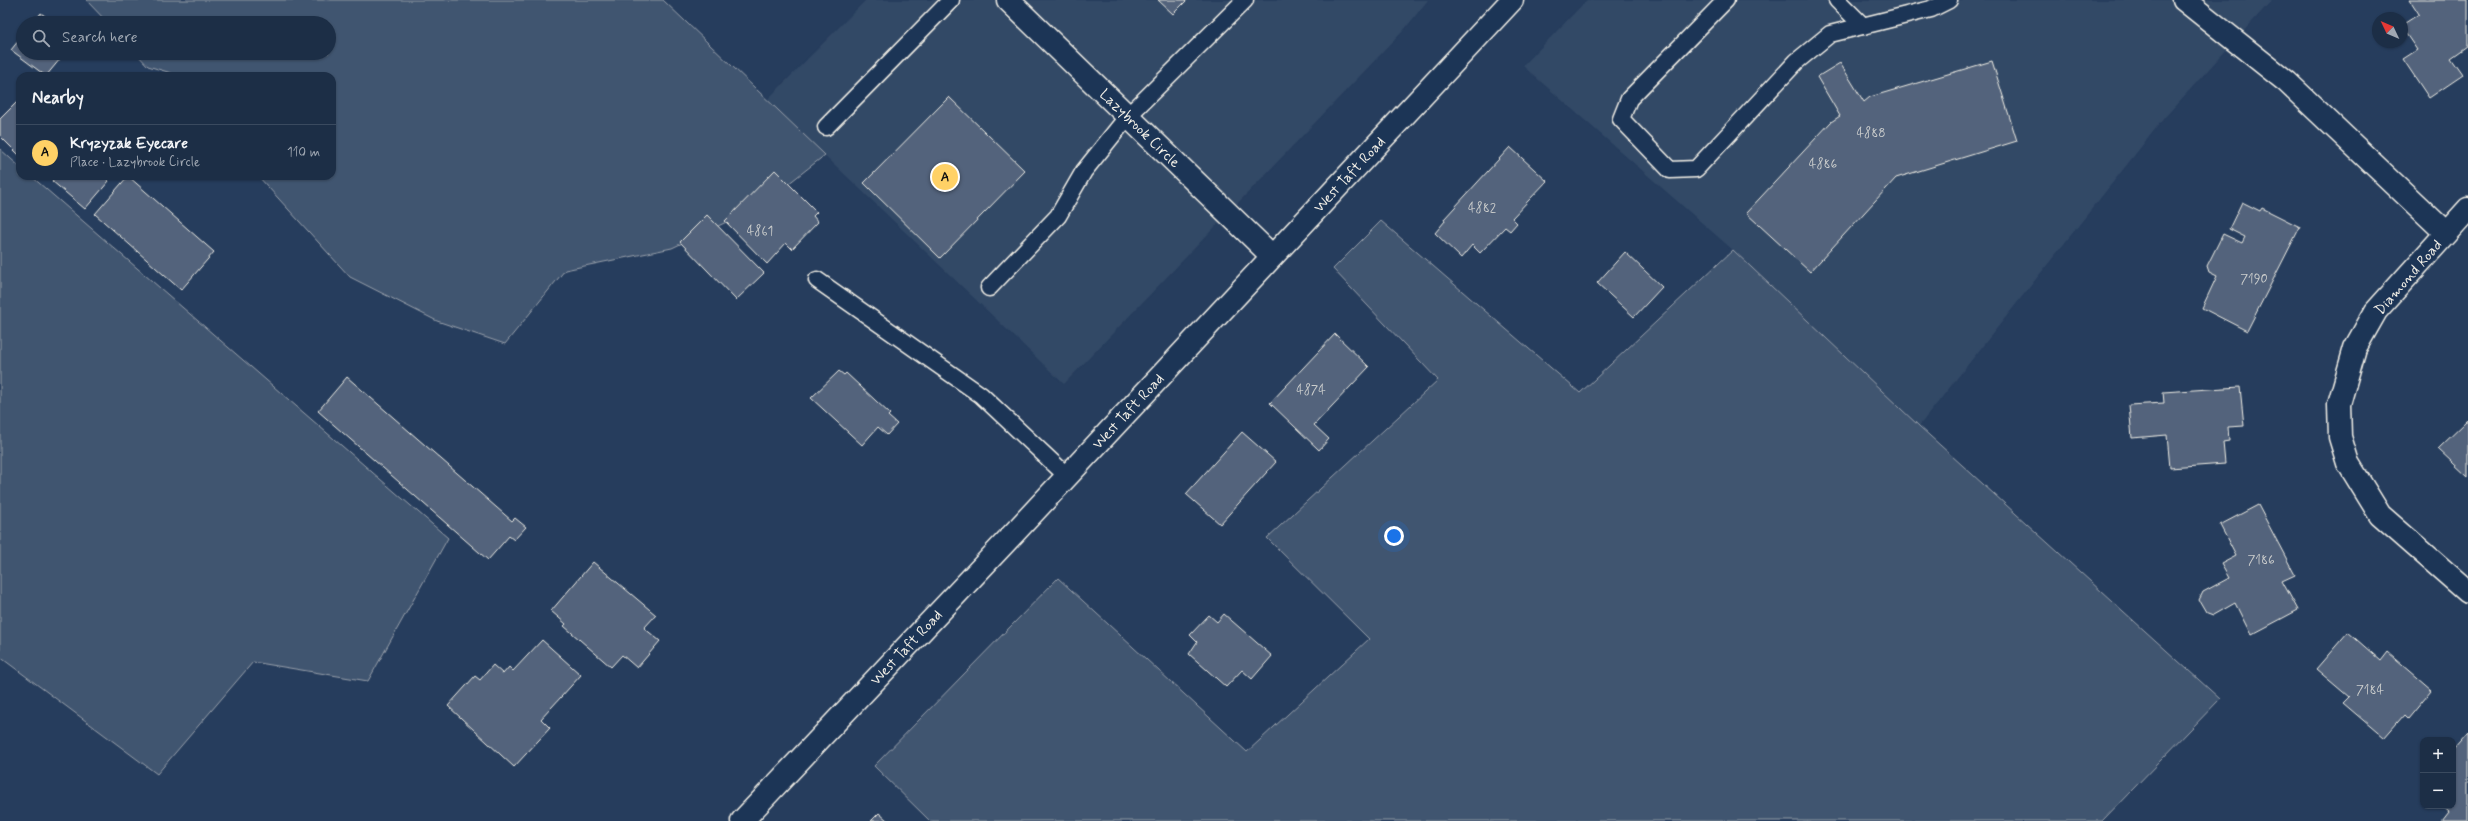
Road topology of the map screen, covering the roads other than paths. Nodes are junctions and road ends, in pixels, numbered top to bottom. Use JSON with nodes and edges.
{"nodes":[{"id":1,"x":951,"y":0,"type":"edge"},
{"id":2,"x":1008,"y":0,"type":"edge"},
{"id":3,"x":1245,"y":0,"type":"edge"},
{"id":4,"x":1512,"y":0,"type":"edge"},
{"id":5,"x":1726,"y":0,"type":"edge"},
{"id":6,"x":1837,"y":0,"type":"edge"},
{"id":7,"x":1949,"y":0,"type":"edge"},
{"id":8,"x":2184,"y":0,"type":"edge"},
{"id":9,"x":1863,"y":26,"type":"junction"},
{"id":10,"x":1128,"y":116,"type":"junction"},
{"id":11,"x":826,"y":127,"type":"dead end"},
{"id":12,"x":2468,"y":209,"type":"edge"},
{"id":13,"x":2446,"y":233,"type":"junction"},
{"id":14,"x":1272,"y":256,"type":"junction"},
{"id":15,"x":817,"y":280,"type":"dead end"},
{"id":16,"x":990,"y":288,"type":"dead end"},
{"id":17,"x":1068,"y":476,"type":"junction"},
{"id":18,"x":2468,"y":592,"type":"edge"},
{"id":19,"x":742,"y":821,"type":"edge"}],
"edges":[{"from":1,"to":11,"type":"lane"},
{"from":2,"to":10,"type":"street","name":"Lazybrook Circle"},
{"from":3,"to":10,"type":"lane"},
{"from":4,"to":14,"type":"street","name":"West Taft Road"},
{"from":5,"to":9,"type":"lane"},
{"from":6,"to":9,"type":"lane"},
{"from":7,"to":9,"type":"lane"},
{"from":8,"to":13,"type":"street","name":"Diamond Road"},
{"from":10,"to":14,"type":"street","name":"Lazybrook Circle"},
{"from":10,"to":16,"type":"lane"},
{"from":12,"to":13,"type":"street"},
{"from":13,"to":18,"type":"street","name":"Diamond Road"},
{"from":14,"to":17,"type":"street","name":"West Taft Road"},
{"from":15,"to":17,"type":"lane"},
{"from":17,"to":19,"type":"street","name":"West Taft Road"}]}
